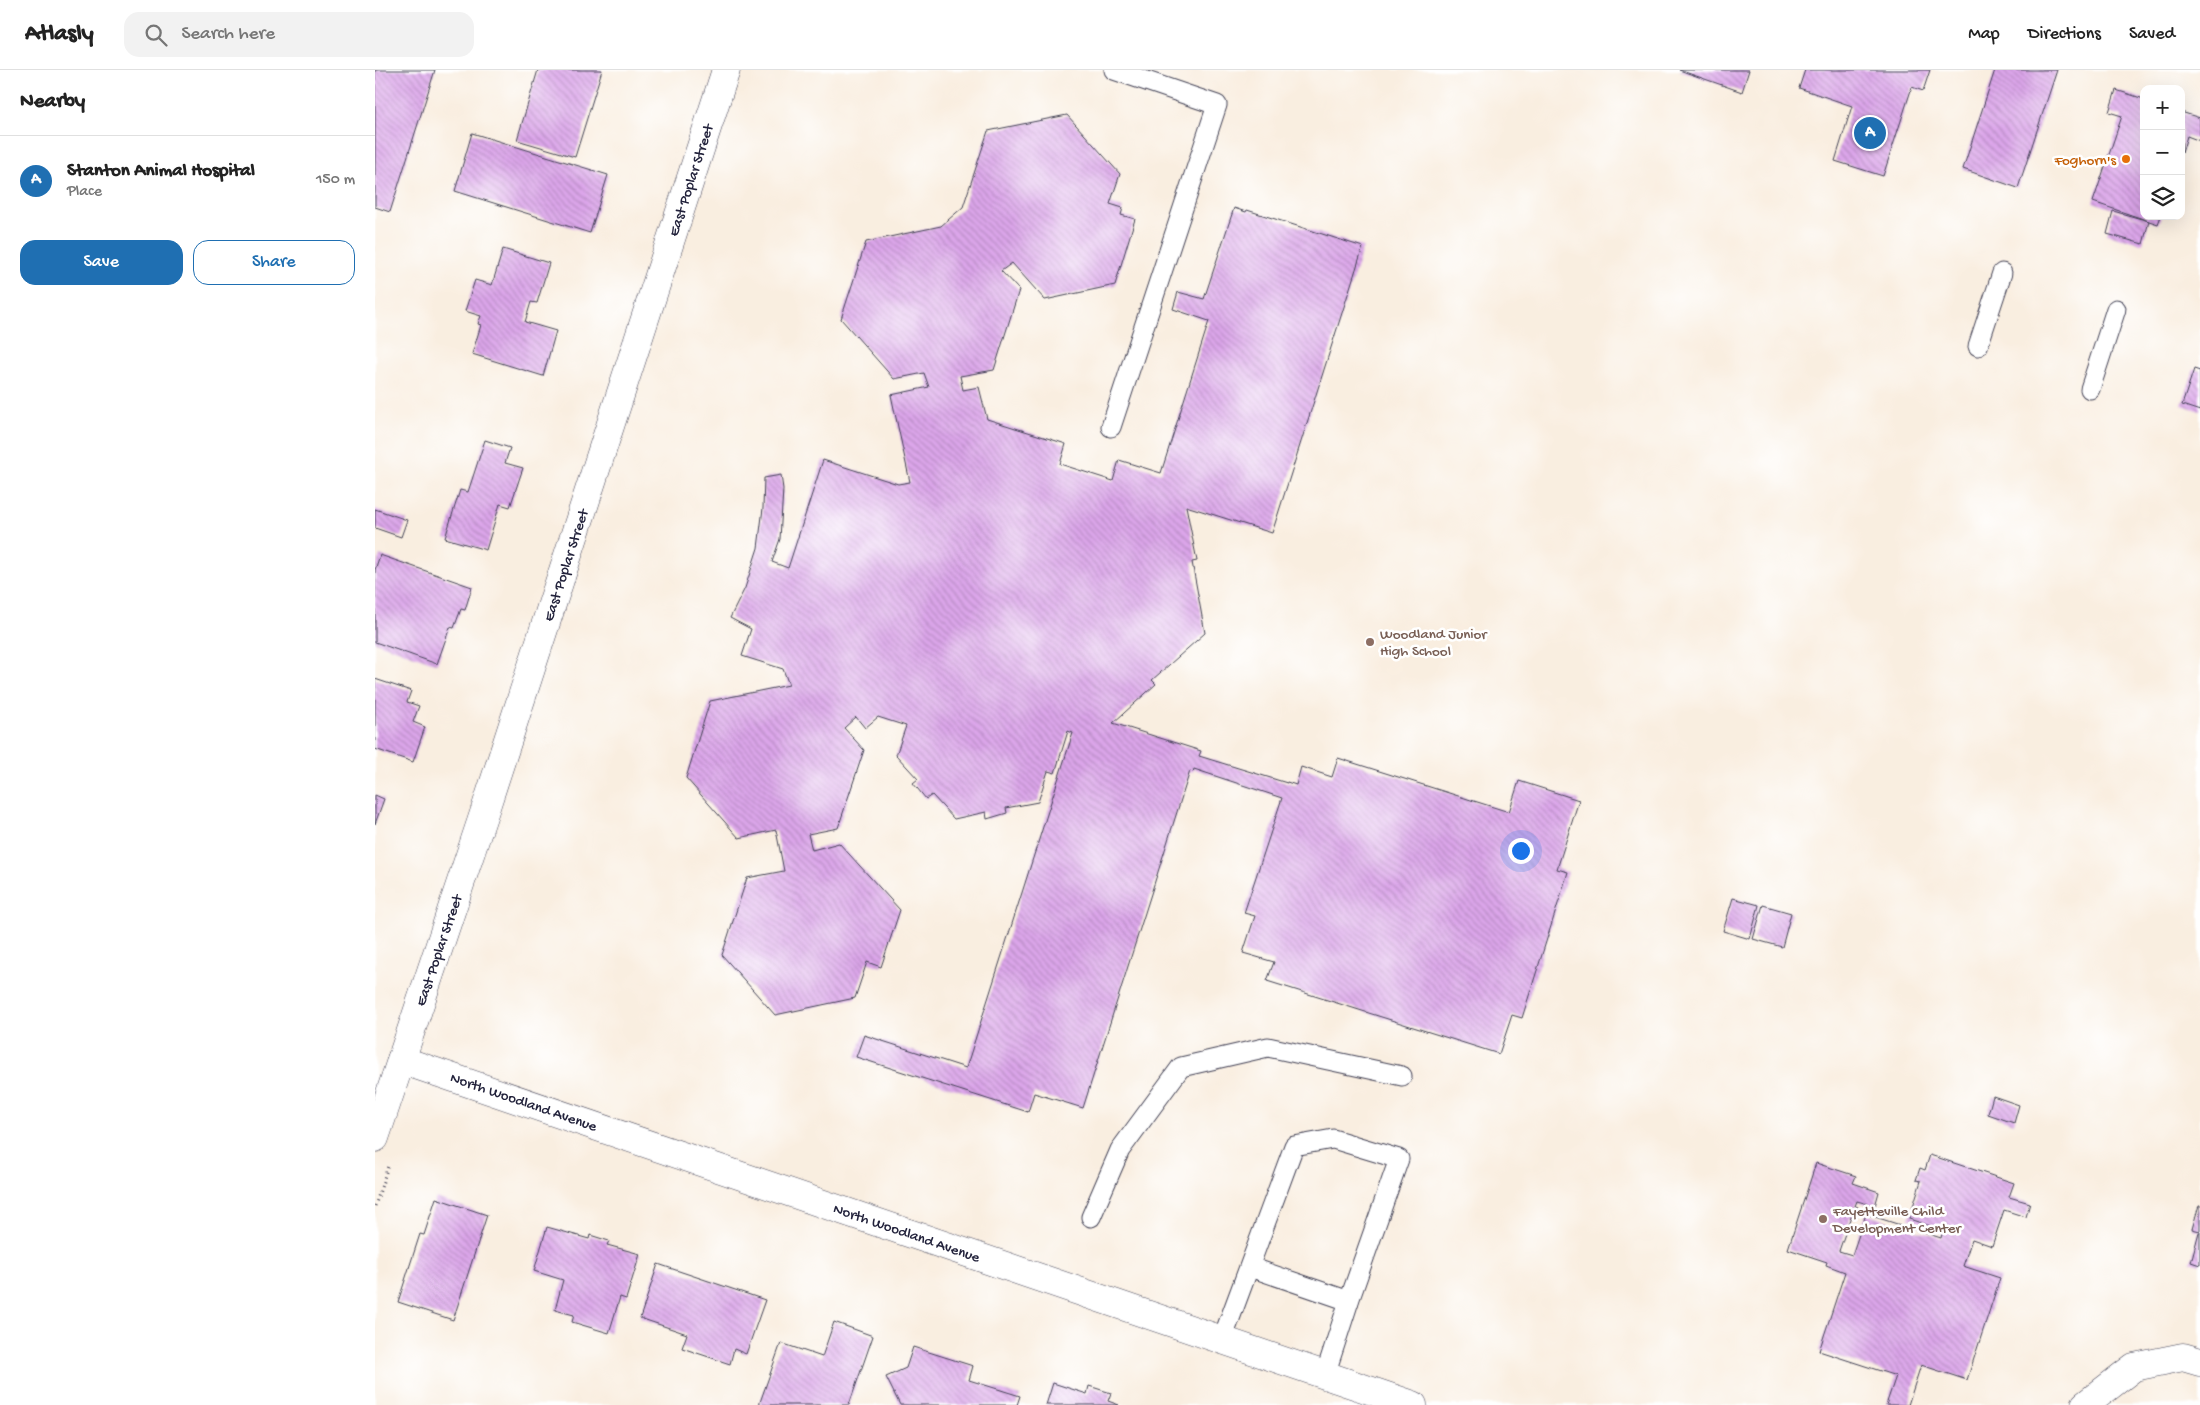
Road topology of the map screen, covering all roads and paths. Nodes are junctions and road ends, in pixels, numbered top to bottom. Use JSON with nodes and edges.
{"nodes":[{"id":1,"x":726,"y":70,"type":"edge"},
{"id":2,"x":1114,"y":70,"type":"edge"},
{"id":3,"x":2002,"y":273,"type":"dead end"},
{"id":4,"x":2116,"y":310,"type":"dead end"},
{"id":5,"x":1978,"y":346,"type":"dead end"},
{"id":6,"x":2090,"y":389,"type":"dead end"},
{"id":7,"x":1111,"y":427,"type":"dead end"},
{"id":8,"x":401,"y":1060,"type":"junction"},
{"id":9,"x":1402,"y":1076,"type":"dead end"},
{"id":10,"x":375,"y":1138,"type":"edge"},
{"id":11,"x":1091,"y":1217,"type":"dead end"},
{"id":12,"x":1250,"y":1267,"type":"junction"},
{"id":13,"x":1349,"y":1301,"type":"junction"},
{"id":14,"x":1222,"y":1340,"type":"junction"},
{"id":15,"x":2200,"y":1362,"type":"edge"},
{"id":16,"x":1325,"y":1375,"type":"junction"},
{"id":17,"x":1413,"y":1405,"type":"edge"},
{"id":18,"x":2085,"y":1405,"type":"edge"}],
"edges":[{"from":1,"to":8,"type":"street","name":"East Poplar Street"},
{"from":2,"to":7,"type":"lane"},
{"from":3,"to":5,"type":"lane"},
{"from":4,"to":6,"type":"lane"},
{"from":8,"to":10,"type":"street","name":"East Poplar Street"},
{"from":8,"to":14,"type":"street","name":"North Woodland Avenue"},
{"from":9,"to":11,"type":"lane"},
{"from":12,"to":13,"type":"lane"},
{"from":12,"to":13,"type":"lane"},
{"from":12,"to":14,"type":"lane"},
{"from":13,"to":16,"type":"lane"},
{"from":14,"to":16,"type":"street","name":"North Woodland Avenue"},
{"from":15,"to":18,"type":"street"},
{"from":16,"to":17,"type":"street","name":"North Woodland Avenue"}]}
